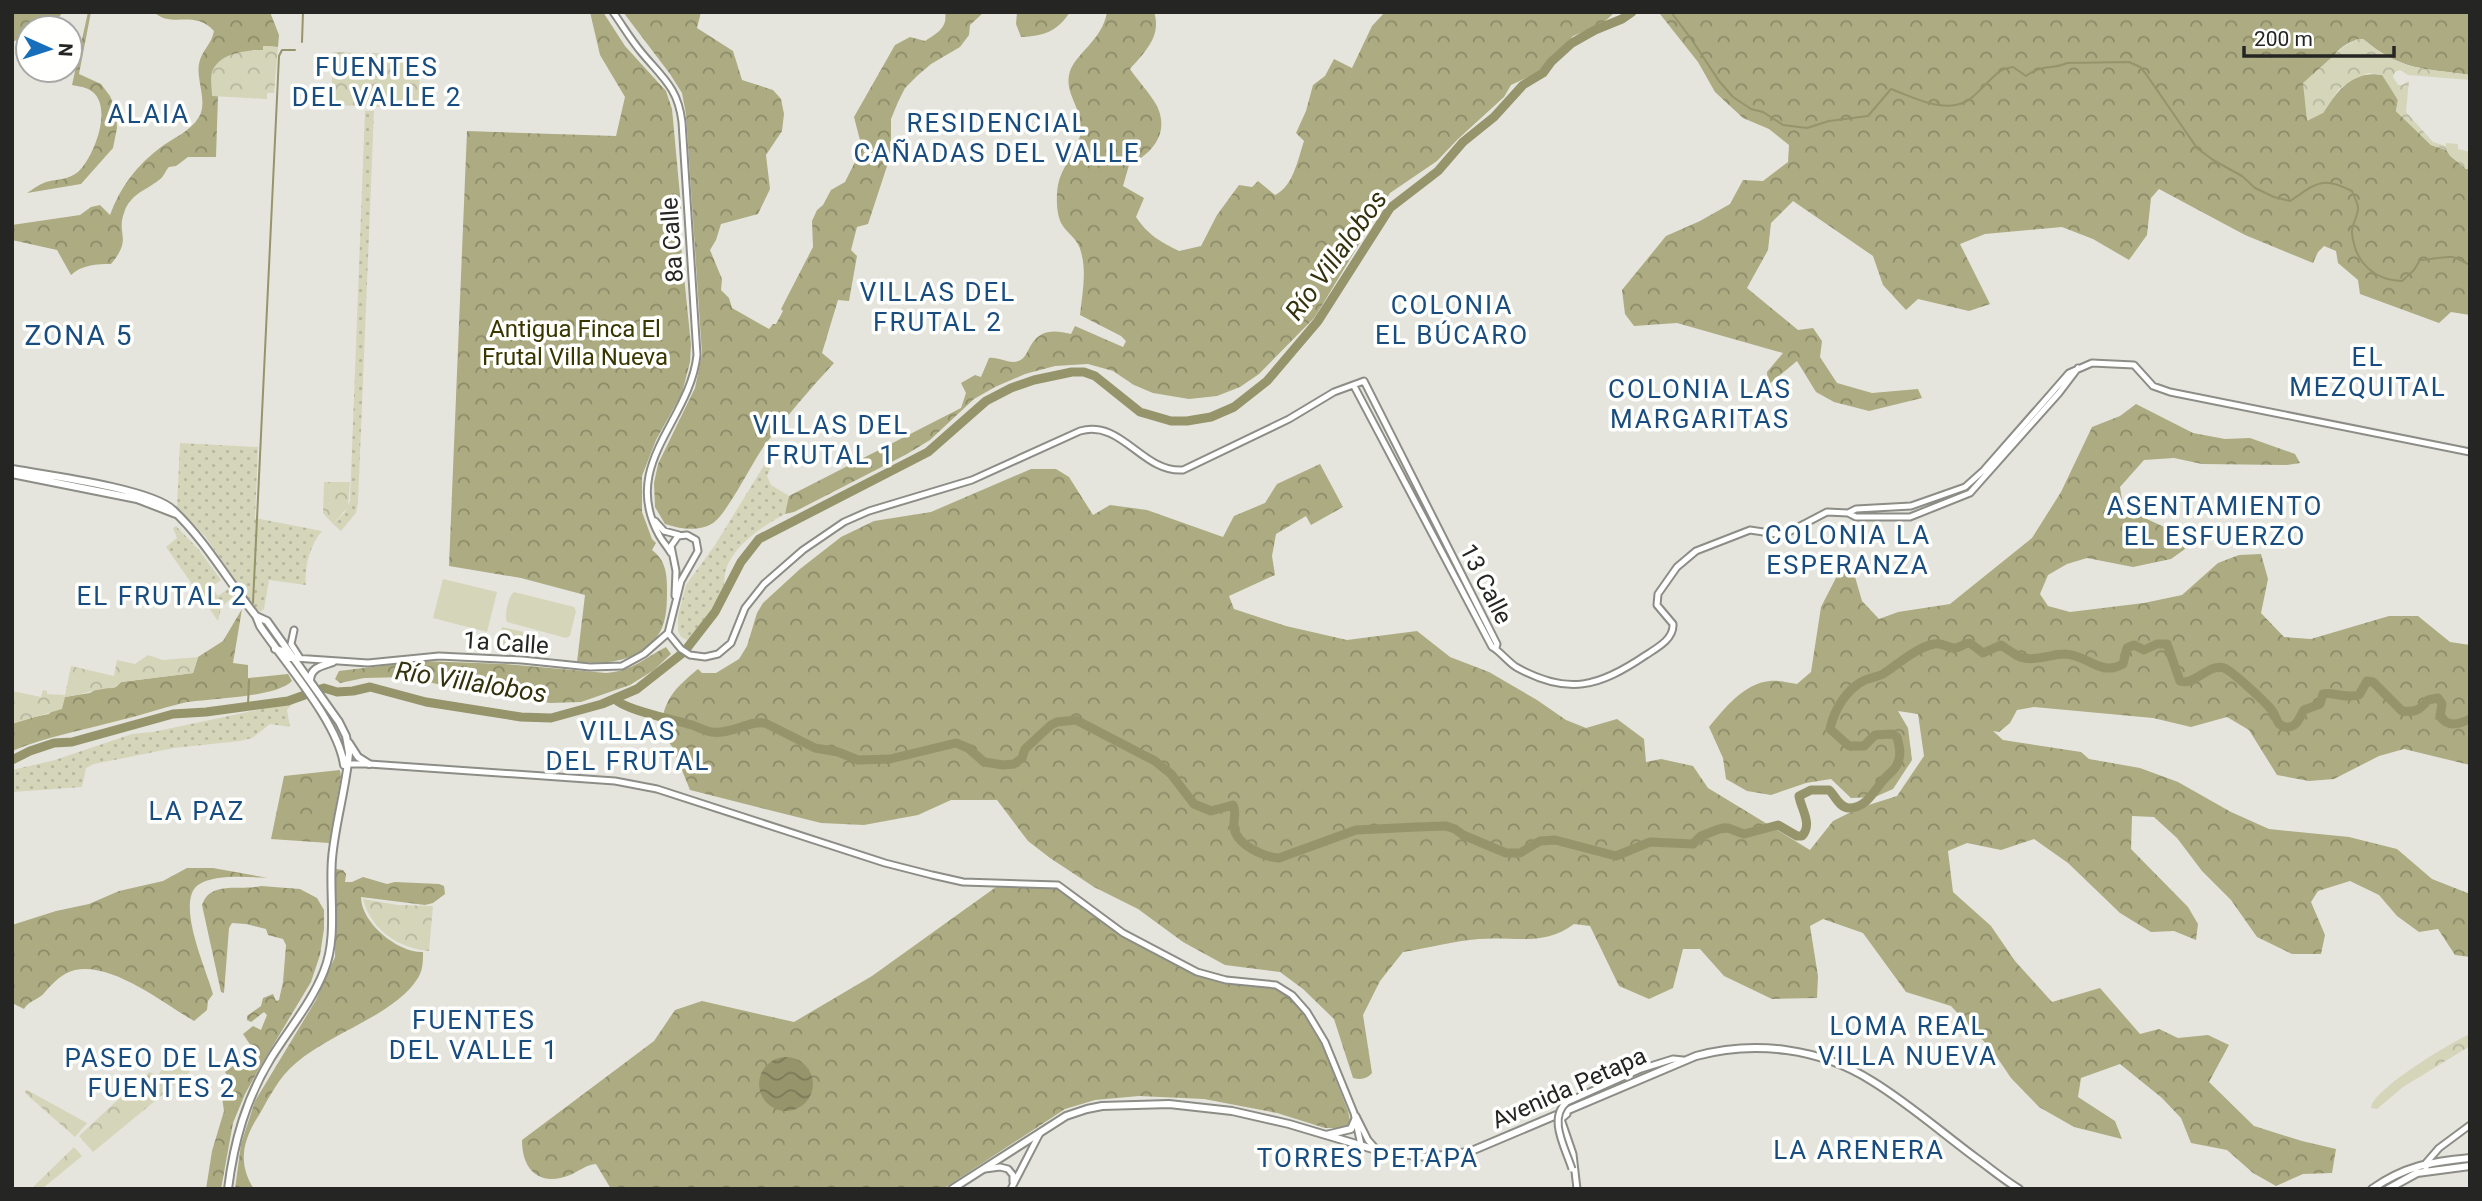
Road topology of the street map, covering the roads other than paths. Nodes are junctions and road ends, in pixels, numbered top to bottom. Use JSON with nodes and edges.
{"nodes":[{"id":1,"x":613,"y":12,"type":"edge"},
{"id":2,"x":2078,"y":368,"type":"junction"},
{"id":3,"x":1354,"y":386,"type":"junction"},
{"id":4,"x":2470,"y":452,"type":"edge"},
{"id":5,"x":12,"y":471,"type":"edge"},
{"id":6,"x":1848,"y":513,"type":"junction"},
{"id":7,"x":653,"y":519,"type":"junction"},
{"id":8,"x":682,"y":535,"type":"junction"},
{"id":9,"x":673,"y":555,"type":"junction"},
{"id":10,"x":694,"y":559,"type":"junction"},
{"id":11,"x":675,"y":597,"type":"junction"},
{"id":12,"x":255,"y":614,"type":"junction"},
{"id":13,"x":294,"y":630,"type":"dead end"},
{"id":14,"x":668,"y":633,"type":"junction"},
{"id":15,"x":1496,"y":648,"type":"junction"},
{"id":16,"x":275,"y":649,"type":"junction"},
{"id":17,"x":294,"y":658,"type":"junction"},
{"id":18,"x":303,"y":659,"type":"junction"},
{"id":19,"x":333,"y":662,"type":"junction"},
{"id":20,"x":288,"y":666,"type":"junction"},
{"id":21,"x":310,"y":680,"type":"junction"},
{"id":22,"x":344,"y":732,"type":"junction"},
{"id":23,"x":346,"y":764,"type":"junction"},
{"id":24,"x":369,"y":764,"type":"junction"},
{"id":25,"x":1684,"y":1060,"type":"junction"},
{"id":26,"x":1571,"y":1109,"type":"junction"},
{"id":27,"x":1355,"y":1117,"type":"junction"},
{"id":28,"x":2470,"y":1125,"type":"edge"},
{"id":29,"x":1040,"y":1133,"type":"junction"},
{"id":30,"x":1326,"y":1135,"type":"junction"},
{"id":31,"x":1361,"y":1146,"type":"junction"},
{"id":32,"x":1378,"y":1151,"type":"junction"},
{"id":33,"x":2470,"y":1158,"type":"edge"},
{"id":34,"x":2426,"y":1163,"type":"junction"},
{"id":35,"x":2470,"y":1166,"type":"edge"},
{"id":36,"x":981,"y":1170,"type":"junction"},
{"id":37,"x":2426,"y":1171,"type":"junction"},
{"id":38,"x":1577,"y":1187,"type":"edge"},
{"id":39,"x":228,"y":1189,"type":"edge"},
{"id":40,"x":952,"y":1189,"type":"edge"},
{"id":41,"x":1011,"y":1189,"type":"edge"},
{"id":42,"x":2019,"y":1189,"type":"edge"},
{"id":43,"x":2372,"y":1189,"type":"edge"},
{"id":44,"x":2388,"y":1189,"type":"edge"}],
"edges":[{"from":1,"to":7,"type":"main road","name":"8a Calle"},
{"from":2,"to":4,"type":"main road"},
{"from":2,"to":6,"type":"main road"},
{"from":2,"to":6,"type":"main road"},
{"from":3,"to":14,"type":"main road"},
{"from":3,"to":15,"type":"main road","name":"13 Calle"},
{"from":3,"to":15,"type":"main road","name":"13 Calle"},
{"from":5,"to":12,"type":"main road"},
{"from":6,"to":15,"type":"main road"},
{"from":7,"to":8,"type":"main road"},
{"from":7,"to":9,"type":"main road","name":"8a Calle"},
{"from":8,"to":9,"type":"main road"},
{"from":8,"to":10,"type":"main road"},
{"from":9,"to":10,"type":"main road"},
{"from":9,"to":11,"type":"main road"},
{"from":10,"to":11,"type":"main road"},
{"from":11,"to":14,"type":"main road"},
{"from":12,"to":16,"type":"main road"},
{"from":12,"to":17,"type":"main road"},
{"from":13,"to":18,"type":"main road"},
{"from":14,"to":19,"type":"main road","name":"1a Calle"},
{"from":16,"to":17,"type":"main road"},
{"from":16,"to":20,"type":"main road"},
{"from":17,"to":18,"type":"main road","name":"1a Calle"},
{"from":17,"to":20,"type":"main road"},
{"from":17,"to":21,"type":"main road"},
{"from":18,"to":19,"type":"main road","name":"1a Calle"},
{"from":19,"to":21,"type":"main road"},
{"from":20,"to":23,"type":"main road"},
{"from":21,"to":22,"type":"main road"},
{"from":22,"to":23,"type":"main road"},
{"from":22,"to":24,"type":"main road"},
{"from":23,"to":24,"type":"main road"},
{"from":23,"to":39,"type":"main road"},
{"from":24,"to":27,"type":"main road"},
{"from":25,"to":26,"type":"main road","name":"Avenida Petapa"},
{"from":25,"to":38,"type":"main road","bridge":true},
{"from":25,"to":42,"type":"main road","name":"Avenida Petapa"},
{"from":26,"to":32,"type":"main road","name":"Avenida Petapa"},
{"from":26,"to":38,"type":"main road"},
{"from":27,"to":30,"type":"main road"},
{"from":27,"to":31,"type":"main road"},
{"from":27,"to":32,"type":"main road"},
{"from":28,"to":34,"type":"main road"},
{"from":29,"to":30,"type":"main road","name":"Avenida Petapa"},
{"from":29,"to":36,"type":"main road","name":"Avenida Petapa"},
{"from":29,"to":41,"type":"main road"},
{"from":30,"to":31,"type":"main road","name":"Avenida Petapa"},
{"from":31,"to":32,"type":"main road","name":"Avenida Petapa"},
{"from":33,"to":34,"type":"main road"},
{"from":34,"to":37,"type":"main road"},
{"from":34,"to":43,"type":"main road"},
{"from":35,"to":37,"type":"main road"},
{"from":36,"to":40,"type":"main road","name":"Avenida Petapa"},
{"from":36,"to":41,"type":"main road"},
{"from":37,"to":44,"type":"main road"}]}
